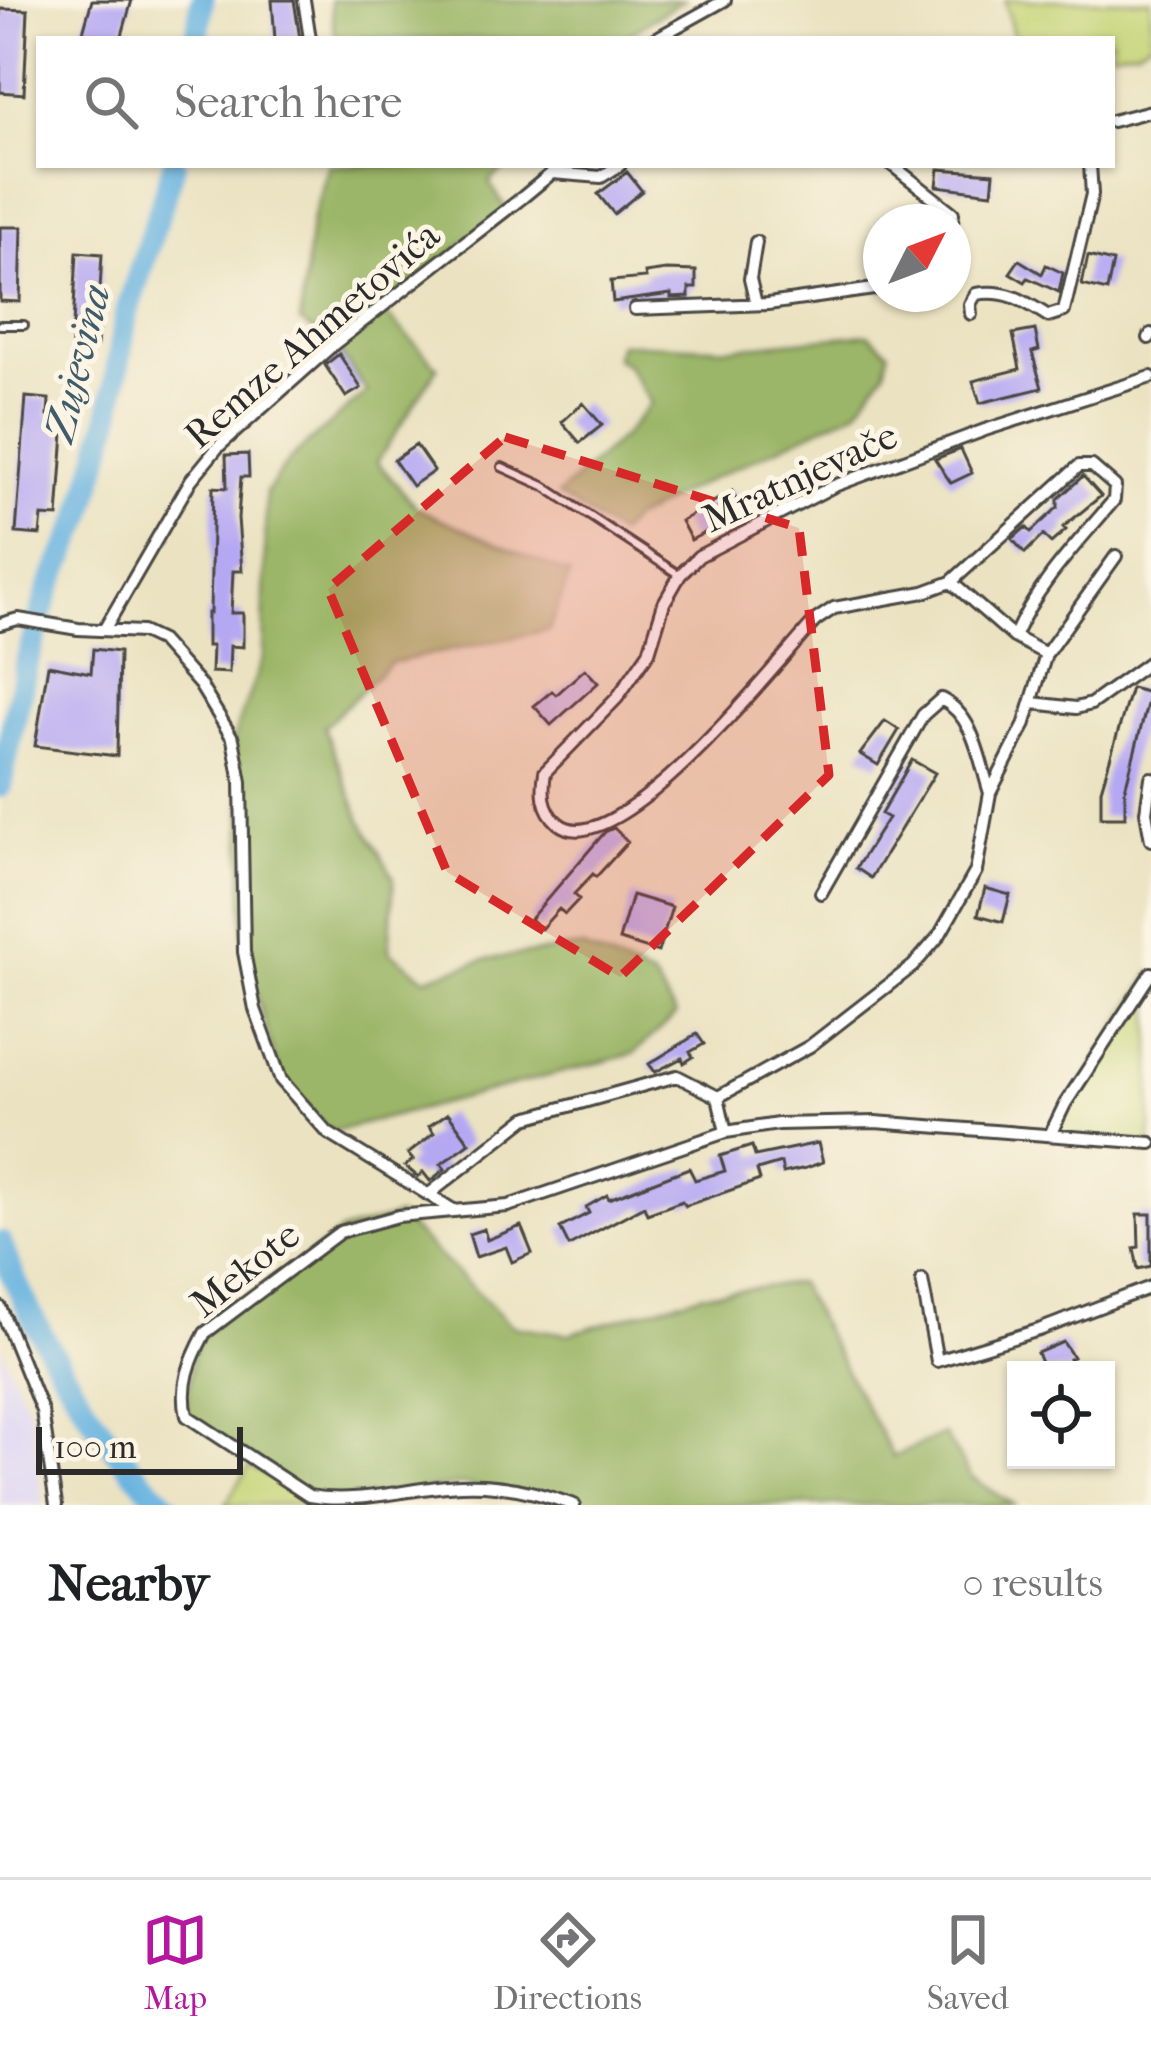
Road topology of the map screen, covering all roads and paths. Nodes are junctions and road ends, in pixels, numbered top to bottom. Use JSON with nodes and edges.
{"nodes":[{"id":1,"x":304,"y":0,"type":"edge"},
{"id":2,"x":725,"y":0,"type":"edge"},
{"id":3,"x":310,"y":36,"type":"edge"},
{"id":4,"x":660,"y":36,"type":"edge"},
{"id":5,"x":1151,"y":111,"type":"edge"},
{"id":6,"x":1115,"y":120,"type":"edge"},
{"id":7,"x":615,"y":168,"type":"edge"},
{"id":8,"x":896,"y":168,"type":"edge"},
{"id":9,"x":1090,"y":168,"type":"edge"},
{"id":10,"x":555,"y":169,"type":"edge"},
{"id":11,"x":942,"y":204,"type":"edge"},
{"id":12,"x":756,"y":242,"type":"dead end"},
{"id":13,"x":863,"y":290,"type":"edge"},
{"id":14,"x":756,"y":304,"type":"junction"},
{"id":15,"x":635,"y":309,"type":"dead end"},
{"id":16,"x":971,"y":314,"type":"dead end"},
{"id":17,"x":0,"y":325,"type":"edge"},
{"id":18,"x":23,"y":326,"type":"dead end"},
{"id":19,"x":1151,"y":377,"type":"edge"},
{"id":20,"x":502,"y":467,"type":"dead end"},
{"id":21,"x":1116,"y":556,"type":"dead end"},
{"id":22,"x":680,"y":575,"type":"junction"},
{"id":23,"x":951,"y":582,"type":"junction"},
{"id":24,"x":0,"y":624,"type":"edge"},
{"id":25,"x":104,"y":630,"type":"junction"},
{"id":26,"x":1014,"y":637,"type":"junction"},
{"id":27,"x":1046,"y":654,"type":"junction"},
{"id":28,"x":1151,"y":662,"type":"edge"},
{"id":29,"x":1033,"y":703,"type":"junction"},
{"id":30,"x":1151,"y":778,"type":"edge"},
{"id":31,"x":990,"y":794,"type":"junction"},
{"id":32,"x":1151,"y":840,"type":"edge"},
{"id":33,"x":821,"y":893,"type":"dead end"},
{"id":34,"x":1151,"y":973,"type":"edge"},
{"id":35,"x":718,"y":1097,"type":"junction"},
{"id":36,"x":726,"y":1132,"type":"junction"},
{"id":37,"x":1052,"y":1133,"type":"junction"},
{"id":38,"x":1151,"y":1143,"type":"edge"},
{"id":39,"x":428,"y":1195,"type":"junction"},
{"id":40,"x":455,"y":1210,"type":"junction"},
{"id":41,"x":922,"y":1280,"type":"dead end"},
{"id":42,"x":1151,"y":1287,"type":"edge"},
{"id":43,"x":0,"y":1307,"type":"edge"},
{"id":44,"x":56,"y":1505,"type":"edge"},
{"id":45,"x":574,"y":1505,"type":"edge"}],
"edges":[{"from":1,"to":3,"type":"street"},
{"from":2,"to":4,"type":"street"},
{"from":5,"to":6,"type":"street"},
{"from":7,"to":10,"type":"street","name":"Remze Ahmetovića"},
{"from":8,"to":11,"type":"street"},
{"from":9,"to":16,"type":"street"},
{"from":10,"to":25,"type":"street","name":"Remze Ahmetovića"},
{"from":12,"to":14,"type":"street"},
{"from":13,"to":14,"type":"street"},
{"from":14,"to":15,"type":"street"},
{"from":17,"to":18,"type":"lane"},
{"from":19,"to":22,"type":"street","name":"Mratnjevače"},
{"from":20,"to":22,"type":"lane"},
{"from":21,"to":27,"type":"street"},
{"from":22,"to":23,"type":"street","name":"Mratnjevače"},
{"from":23,"to":26,"type":"street"},
{"from":23,"to":26,"type":"street","name":"Mratnjevače"},
{"from":24,"to":25,"type":"street"},
{"from":25,"to":39,"type":"street"},
{"from":26,"to":27,"type":"street"},
{"from":27,"to":29,"type":"street"},
{"from":28,"to":29,"type":"street"},
{"from":29,"to":31,"type":"street"},
{"from":30,"to":32,"type":"street"},
{"from":31,"to":33,"type":"street"},
{"from":31,"to":35,"type":"street"},
{"from":34,"to":37,"type":"street"},
{"from":35,"to":36,"type":"street"},
{"from":35,"to":39,"type":"street"},
{"from":36,"to":37,"type":"street"},
{"from":36,"to":40,"type":"street"},
{"from":37,"to":38,"type":"street"},
{"from":39,"to":40,"type":"street"},
{"from":40,"to":45,"type":"street","name":"Mekote"},
{"from":41,"to":42,"type":"street"},
{"from":43,"to":44,"type":"street"}]}
